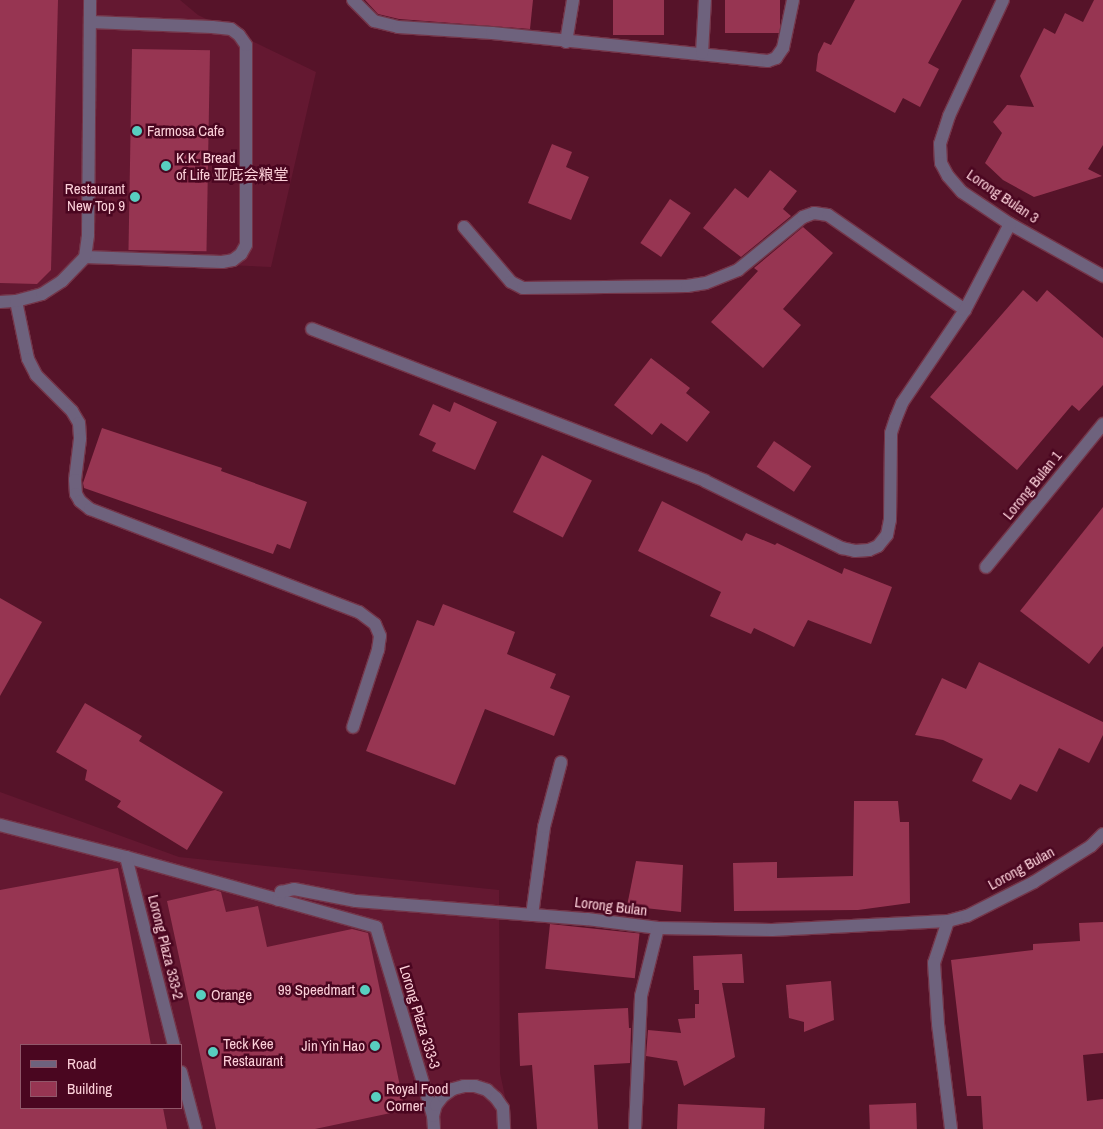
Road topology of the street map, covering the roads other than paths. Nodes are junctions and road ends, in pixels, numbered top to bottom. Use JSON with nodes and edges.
{"nodes":[{"id":1,"x":90,"y":0,"type":"edge"},
{"id":2,"x":353,"y":0,"type":"edge"},
{"id":3,"x":573,"y":0,"type":"edge"},
{"id":4,"x":704,"y":0,"type":"edge"},
{"id":5,"x":794,"y":0,"type":"edge"},
{"id":6,"x":1003,"y":0,"type":"edge"},
{"id":7,"x":90,"y":22,"type":"junction"},
{"id":8,"x":566,"y":42,"type":"junction"},
{"id":9,"x":702,"y":54,"type":"junction"},
{"id":10,"x":1010,"y":224,"type":"junction"},
{"id":11,"x":464,"y":227,"type":"dead end"},
{"id":12,"x":85,"y":256,"type":"junction"},
{"id":13,"x":1103,"y":276,"type":"edge"},
{"id":14,"x":16,"y":301,"type":"junction"},
{"id":15,"x":0,"y":302,"type":"edge"},
{"id":16,"x":965,"y":310,"type":"junction"},
{"id":17,"x":312,"y":329,"type":"dead end"},
{"id":18,"x":1103,"y":424,"type":"edge"},
{"id":19,"x":986,"y":567,"type":"dead end"},
{"id":20,"x":353,"y":728,"type":"dead end"},
{"id":21,"x":561,"y":762,"type":"dead end"},
{"id":22,"x":0,"y":825,"type":"edge"},
{"id":23,"x":1103,"y":834,"type":"edge"},
{"id":24,"x":126,"y":857,"type":"junction"},
{"id":25,"x":278,"y":900,"type":"junction"},
{"id":26,"x":532,"y":915,"type":"junction"},
{"id":27,"x":948,"y":921,"type":"junction"},
{"id":28,"x":658,"y":928,"type":"junction"},
{"id":29,"x":174,"y":1044,"type":"edge"},
{"id":30,"x":182,"y":1076,"type":"edge"},
{"id":31,"x":432,"y":1125,"type":"edge"},
{"id":32,"x":196,"y":1129,"type":"edge"},
{"id":33,"x":504,"y":1129,"type":"edge"},
{"id":34,"x":635,"y":1129,"type":"edge"},
{"id":35,"x":951,"y":1129,"type":"edge"}],
"edges":[{"from":1,"to":7,"type":"street"},
{"from":2,"to":8,"type":"street"},
{"from":3,"to":8,"type":"street"},
{"from":4,"to":9,"type":"street"},
{"from":5,"to":9,"type":"street"},
{"from":6,"to":10,"type":"street","name":"Lorong Bulan 3"},
{"from":7,"to":12,"type":"street"},
{"from":7,"to":12,"type":"street"},
{"from":8,"to":9,"type":"street"},
{"from":10,"to":13,"type":"street","name":"Lorong Bulan 3"},
{"from":10,"to":16,"type":"street"},
{"from":11,"to":16,"type":"street"},
{"from":12,"to":14,"type":"street"},
{"from":14,"to":15,"type":"street"},
{"from":14,"to":20,"type":"street"},
{"from":16,"to":17,"type":"street"},
{"from":18,"to":19,"type":"street","name":"Lorong Bulan 1"},
{"from":21,"to":26,"type":"street"},
{"from":22,"to":24,"type":"street"},
{"from":23,"to":27,"type":"street","name":"Lorong Bulan"},
{"from":24,"to":25,"type":"street"},
{"from":24,"to":29,"type":"street","name":"Lorong Plaza 333-2"},
{"from":25,"to":26,"type":"street","name":"Lorong Bulan"},
{"from":25,"to":31,"type":"street","name":"Lorong Plaza 333-3"},
{"from":26,"to":28,"type":"street","name":"Lorong Bulan"},
{"from":27,"to":28,"type":"street","name":"Lorong Bulan"},
{"from":27,"to":35,"type":"street"},
{"from":28,"to":34,"type":"street"},
{"from":30,"to":32,"type":"street"},
{"from":31,"to":33,"type":"street"}]}
